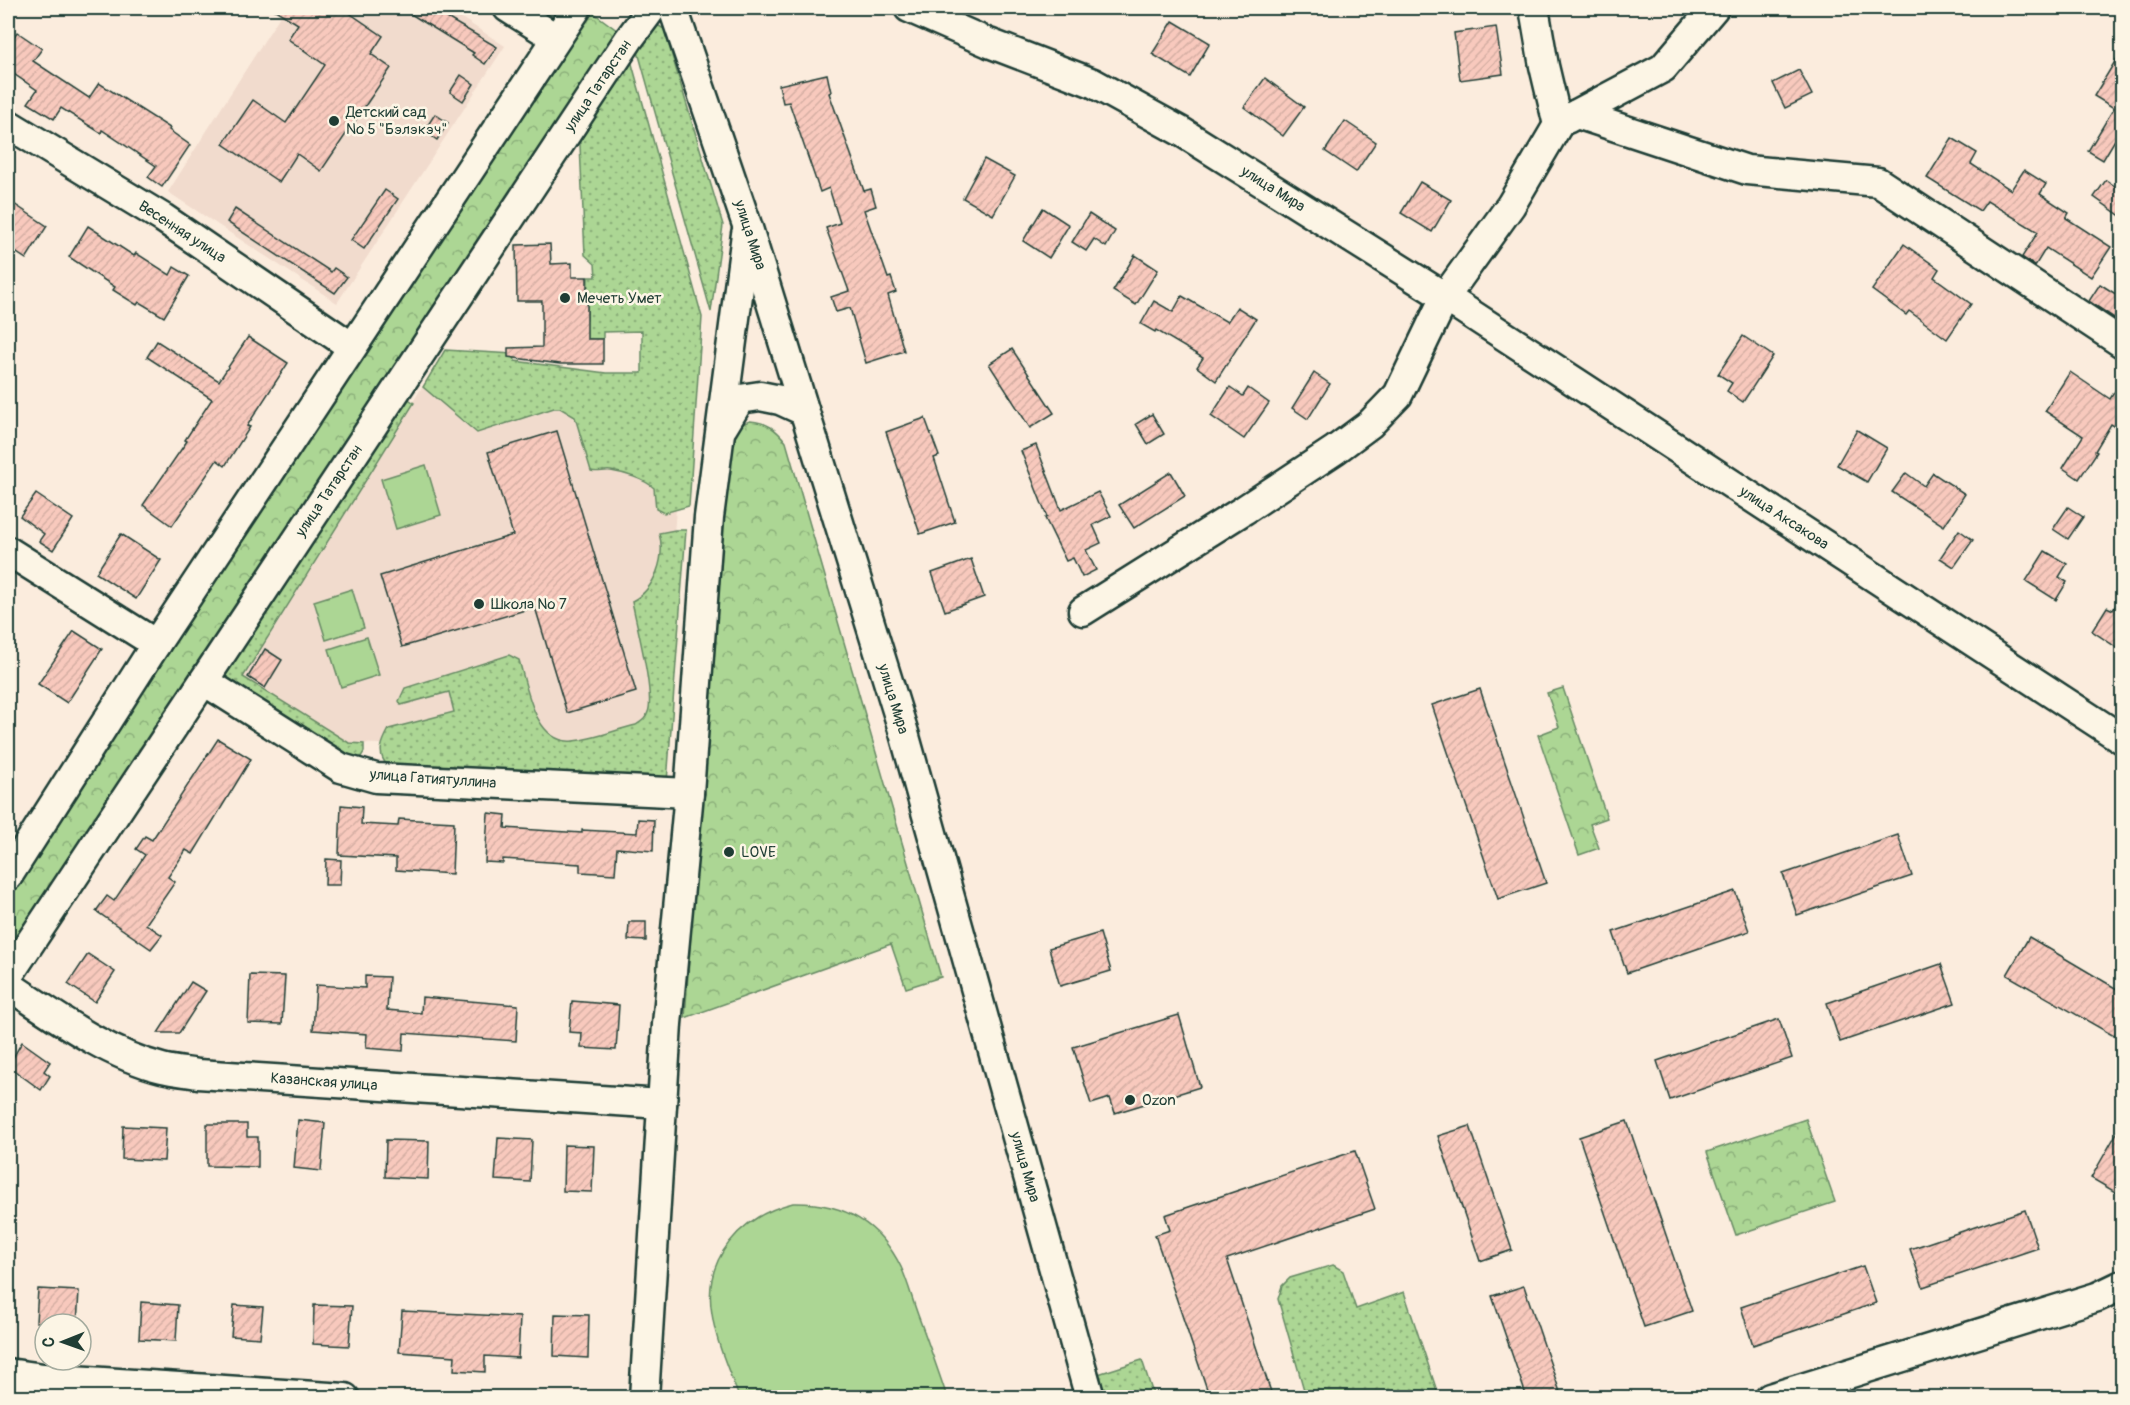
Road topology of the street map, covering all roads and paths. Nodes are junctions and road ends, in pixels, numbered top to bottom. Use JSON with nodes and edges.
{"nodes":[{"id":1,"x":508,"y":8,"type":"edge"},
{"id":2,"x":577,"y":8,"type":"edge"},
{"id":3,"x":652,"y":8,"type":"edge"},
{"id":4,"x":673,"y":8,"type":"edge"},
{"id":5,"x":909,"y":8,"type":"edge"},
{"id":6,"x":1534,"y":8,"type":"edge"},
{"id":7,"x":1714,"y":8,"type":"edge"},
{"id":8,"x":556,"y":38,"type":"junction"},
{"id":9,"x":1567,"y":119,"type":"junction"},
{"id":10,"x":8,"y":124,"type":"edge"},
{"id":11,"x":747,"y":225,"type":"junction"},
{"id":12,"x":1445,"y":297,"type":"junction"},
{"id":13,"x":2122,"y":343,"type":"edge"},
{"id":14,"x":352,"y":347,"type":"junction"},
{"id":15,"x":804,"y":411,"type":"junction"},
{"id":16,"x":720,"y":431,"type":"junction"},
{"id":17,"x":8,"y":551,"type":"edge"},
{"id":18,"x":1083,"y":611,"type":"dead end"},
{"id":19,"x":156,"y":644,"type":"junction"},
{"id":20,"x":204,"y":681,"type":"junction"},
{"id":21,"x":2122,"y":739,"type":"edge"},
{"id":22,"x":689,"y":793,"type":"junction"},
{"id":23,"x":8,"y":876,"type":"edge"},
{"id":24,"x":8,"y":976,"type":"edge"},
{"id":25,"x":8,"y":985,"type":"edge"},
{"id":26,"x":662,"y":1104,"type":"junction"},
{"id":27,"x":2122,"y":1286,"type":"edge"},
{"id":28,"x":8,"y":1373,"type":"edge"},
{"id":29,"x":345,"y":1398,"type":"edge"},
{"id":30,"x":644,"y":1398,"type":"edge"},
{"id":31,"x":1090,"y":1398,"type":"edge"},
{"id":32,"x":1770,"y":1398,"type":"edge"}],
"edges":[{"from":1,"to":8,"type":"street"},
{"from":2,"to":8,"type":"street"},
{"from":3,"to":20,"type":"street","name":"улица Татарстан"},
{"from":4,"to":11,"type":"street","name":"улица Мира"},
{"from":5,"to":12,"type":"street","name":"улица Мира"},
{"from":6,"to":9,"type":"street"},
{"from":7,"to":9,"type":"street"},
{"from":8,"to":14,"type":"street"},
{"from":9,"to":12,"type":"street"},
{"from":9,"to":13,"type":"street"},
{"from":10,"to":14,"type":"street","name":"Весенняя улица"},
{"from":11,"to":15,"type":"street","name":"улица Мира"},
{"from":11,"to":16,"type":"street"},
{"from":12,"to":18,"type":"street"},
{"from":12,"to":21,"type":"street","name":"улица Аксакова"},
{"from":14,"to":19,"type":"street"},
{"from":15,"to":16,"type":"street"},
{"from":15,"to":31,"type":"street","name":"улица Мира"},
{"from":16,"to":22,"type":"street"},
{"from":17,"to":19,"type":"street"},
{"from":19,"to":23,"type":"street"},
{"from":20,"to":22,"type":"street","name":"улица Гатиятуллина"},
{"from":20,"to":24,"type":"street","name":"улица Татарстан"},
{"from":22,"to":26,"type":"street"},
{"from":25,"to":26,"type":"street","name":"Казанская улица"},
{"from":26,"to":30,"type":"street"},
{"from":27,"to":32,"type":"street"},
{"from":28,"to":29,"type":"street"}]}
